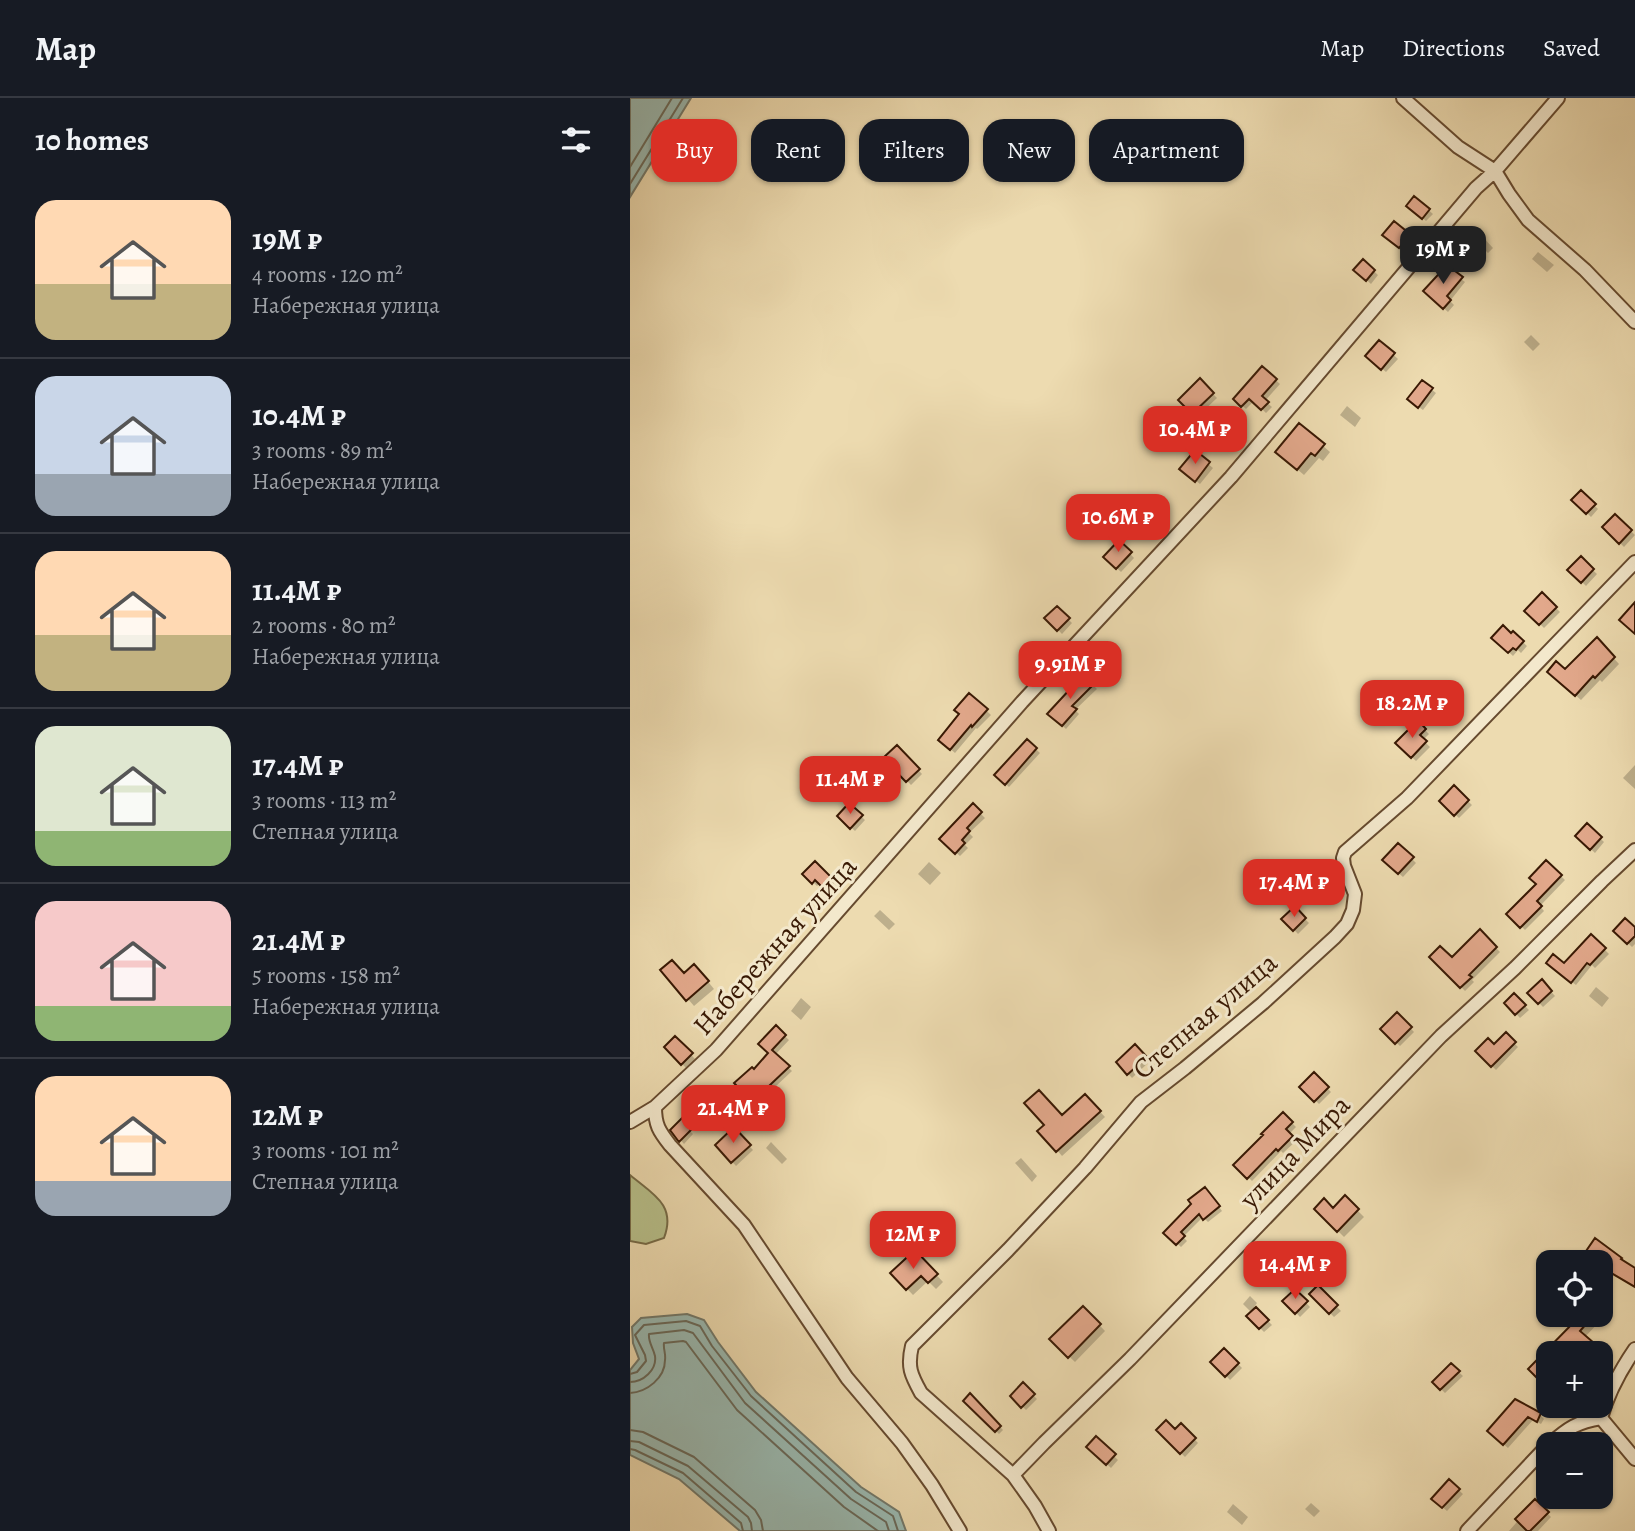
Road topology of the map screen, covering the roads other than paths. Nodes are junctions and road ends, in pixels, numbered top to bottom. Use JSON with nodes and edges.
{"nodes":[{"id":1,"x":1403,"y":98,"type":"edge"},
{"id":2,"x":1558,"y":98,"type":"edge"},
{"id":3,"x":1495,"y":170,"type":"junction"},
{"id":4,"x":1635,"y":322,"type":"edge"},
{"id":5,"x":1635,"y":562,"type":"edge"},
{"id":6,"x":1635,"y":850,"type":"edge"},
{"id":7,"x":655,"y":1107,"type":"junction"},
{"id":8,"x":630,"y":1122,"type":"edge"},
{"id":9,"x":1635,"y":1349,"type":"edge"},
{"id":10,"x":1613,"y":1386,"type":"edge"},
{"id":11,"x":1601,"y":1418,"type":"joint"},
{"id":12,"x":1563,"y":1432,"type":"edge"},
{"id":13,"x":1536,"y":1458,"type":"edge"},
{"id":14,"x":1635,"y":1459,"type":"edge"},
{"id":15,"x":1013,"y":1475,"type":"junction"},
{"id":16,"x":960,"y":1531,"type":"edge"},
{"id":17,"x":1049,"y":1531,"type":"edge"},
{"id":18,"x":1467,"y":1531,"type":"edge"}],
"edges":[{"from":1,"to":3,"type":"street"},
{"from":2,"to":3,"type":"street","name":"Набережная улица"},
{"from":3,"to":4,"type":"street"},
{"from":3,"to":7,"type":"street","name":"Набережная улица"},
{"from":5,"to":15,"type":"street","name":"Степная улица"},
{"from":6,"to":15,"type":"street","name":"улица Мира"},
{"from":7,"to":8,"type":"street","name":"Набережная улица"},
{"from":7,"to":16,"type":"street"},
{"from":9,"to":10,"type":"street"},
{"from":11,"to":12,"type":"street"},
{"from":11,"to":14,"type":"street"},
{"from":13,"to":18,"type":"street"},
{"from":15,"to":17,"type":"street"}]}
